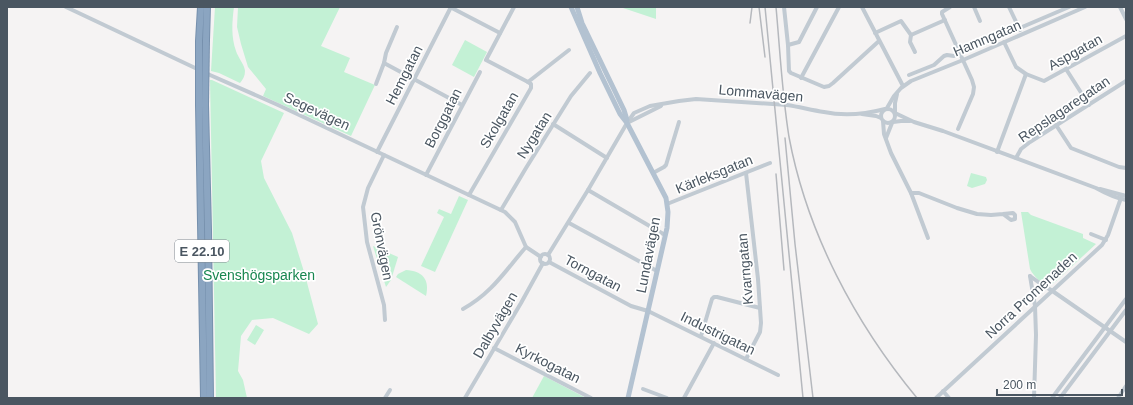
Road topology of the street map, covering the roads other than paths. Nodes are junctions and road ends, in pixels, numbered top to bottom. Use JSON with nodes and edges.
{"nodes":[{"id":1,"x":66,"y":7,"type":"edge"},
{"id":2,"x":201,"y":7,"type":"edge"},
{"id":3,"x":207,"y":7,"type":"edge"},
{"id":4,"x":450,"y":7,"type":"edge"},
{"id":5,"x":514,"y":7,"type":"edge"},
{"id":6,"x":571,"y":7,"type":"edge"},
{"id":7,"x":576,"y":7,"type":"edge"},
{"id":8,"x":784,"y":7,"type":"edge"},
{"id":9,"x":817,"y":7,"type":"edge"},
{"id":10,"x":839,"y":7,"type":"edge"},
{"id":11,"x":862,"y":7,"type":"edge"},
{"id":12,"x":950,"y":7,"type":"edge"},
{"id":13,"x":974,"y":7,"type":"edge"},
{"id":14,"x":1010,"y":7,"type":"edge"},
{"id":15,"x":1069,"y":7,"type":"edge"},
{"id":16,"x":1085,"y":7,"type":"edge"},
{"id":17,"x":1120,"y":7,"type":"edge"},
{"id":18,"x":1076,"y":9,"type":"edge"},
{"id":19,"x":1126,"y":19,"type":"edge"},
{"id":20,"x":945,"y":20,"type":"junction"},
{"id":21,"x":980,"y":21,"type":"dead end"},
{"id":22,"x":397,"y":28,"type":"dead end"},
{"id":23,"x":1019,"y":28,"type":"junction"},
{"id":24,"x":875,"y":32,"type":"junction"},
{"id":25,"x":500,"y":33,"type":"junction"},
{"id":26,"x":1022,"y":34,"type":"junction"},
{"id":27,"x":910,"y":35,"type":"junction"},
{"id":28,"x":1126,"y":36,"type":"edge"},
{"id":29,"x":202,"y":41,"type":"junction"},
{"id":30,"x":879,"y":41,"type":"junction"},
{"id":31,"x":1004,"y":42,"type":"junction"},
{"id":32,"x":788,"y":45,"type":"junction"},
{"id":33,"x":569,"y":50,"type":"dead end"},
{"id":34,"x":915,"y":52,"type":"dead end"},
{"id":35,"x":960,"y":54,"type":"junction"},
{"id":36,"x":963,"y":60,"type":"junction"},
{"id":37,"x":384,"y":63,"type":"junction"},
{"id":38,"x":1066,"y":69,"type":"junction"},
{"id":39,"x":480,"y":72,"type":"dead end"},
{"id":40,"x":590,"y":73,"type":"dead end"},
{"id":41,"x":1026,"y":74,"type":"junction"},
{"id":42,"x":909,"y":75,"type":"dead end"},
{"id":43,"x":801,"y":78,"type":"junction"},
{"id":44,"x":415,"y":80,"type":"junction"},
{"id":45,"x":1126,"y":81,"type":"edge"},
{"id":46,"x":528,"y":82,"type":"junction"},
{"id":47,"x":376,"y":84,"type":"dead end"},
{"id":48,"x":903,"y":86,"type":"junction"},
{"id":49,"x":899,"y":90,"type":"junction"},
{"id":50,"x":202,"y":105,"type":"junction"},
{"id":51,"x":462,"y":105,"type":"junction"},
{"id":52,"x":1089,"y":105,"type":"junction"},
{"id":53,"x":886,"y":109,"type":"junction"},
{"id":54,"x":895,"y":113,"type":"junction"},
{"id":55,"x":858,"y":114,"type":"junction"},
{"id":56,"x":882,"y":120,"type":"junction"},
{"id":57,"x":680,"y":122,"type":"dead end"},
{"id":58,"x":892,"y":122,"type":"junction"},
{"id":59,"x":914,"y":122,"type":"junction"},
{"id":60,"x":627,"y":123,"type":"junction"},
{"id":61,"x":553,"y":124,"type":"junction"},
{"id":62,"x":1056,"y":125,"type":"junction"},
{"id":63,"x":958,"y":129,"type":"dead end"},
{"id":64,"x":886,"y":138,"type":"junction"},
{"id":65,"x":377,"y":152,"type":"junction"},
{"id":66,"x":997,"y":152,"type":"junction"},
{"id":67,"x":384,"y":155,"type":"junction"},
{"id":68,"x":607,"y":158,"type":"junction"},
{"id":69,"x":1016,"y":158,"type":"junction"},
{"id":70,"x":770,"y":163,"type":"dead end"},
{"id":71,"x":1126,"y":168,"type":"edge"},
{"id":72,"x":653,"y":173,"type":"junction"},
{"id":73,"x":746,"y":173,"type":"junction"},
{"id":74,"x":426,"y":175,"type":"junction"},
{"id":75,"x":588,"y":190,"type":"junction"},
{"id":76,"x":911,"y":193,"type":"junction"},
{"id":77,"x":469,"y":195,"type":"junction"},
{"id":78,"x":1123,"y":197,"type":"edge"},
{"id":79,"x":1126,"y":200,"type":"edge"},
{"id":80,"x":667,"y":204,"type":"junction"},
{"id":81,"x":501,"y":210,"type":"junction"},
{"id":82,"x":1003,"y":214,"type":"dead end"},
{"id":83,"x":569,"y":223,"type":"junction"},
{"id":84,"x":1091,"y":234,"type":"dead end"},
{"id":85,"x":665,"y":235,"type":"junction"},
{"id":86,"x":928,"y":238,"type":"dead end"},
{"id":87,"x":1106,"y":240,"type":"junction"},
{"id":88,"x":526,"y":247,"type":"junction"},
{"id":89,"x":548,"y":255,"type":"junction"},
{"id":90,"x":541,"y":257,"type":"junction"},
{"id":91,"x":549,"y":262,"type":"junction"},
{"id":92,"x":543,"y":263,"type":"junction"},
{"id":93,"x":657,"y":271,"type":"junction"},
{"id":94,"x":1052,"y":290,"type":"junction"},
{"id":95,"x":1126,"y":299,"type":"edge"},
{"id":96,"x":1035,"y":306,"type":"junction"},
{"id":97,"x":760,"y":308,"type":"junction"},
{"id":98,"x":463,"y":309,"type":"dead end"},
{"id":99,"x":1126,"y":310,"type":"edge"},
{"id":100,"x":648,"y":311,"type":"junction"},
{"id":101,"x":385,"y":320,"type":"dead end"},
{"id":102,"x":1105,"y":328,"type":"junction"},
{"id":103,"x":1110,"y":331,"type":"junction"},
{"id":104,"x":702,"y":336,"type":"junction"},
{"id":105,"x":1126,"y":342,"type":"edge"},
{"id":106,"x":714,"y":343,"type":"junction"},
{"id":107,"x":494,"y":348,"type":"junction"},
{"id":108,"x":746,"y":359,"type":"junction"},
{"id":109,"x":778,"y":375,"type":"dead end"},
{"id":110,"x":1126,"y":386,"type":"edge"},
{"id":111,"x":644,"y":389,"type":"dead end"},
{"id":112,"x":390,"y":390,"type":"dead end"},
{"id":113,"x":943,"y":391,"type":"junction"},
{"id":114,"x":204,"y":398,"type":"edge"},
{"id":115,"x":210,"y":398,"type":"edge"},
{"id":116,"x":385,"y":398,"type":"edge"},
{"id":117,"x":465,"y":398,"type":"edge"},
{"id":118,"x":591,"y":398,"type":"edge"},
{"id":119,"x":628,"y":398,"type":"edge"},
{"id":120,"x":667,"y":398,"type":"edge"},
{"id":121,"x":684,"y":398,"type":"edge"},
{"id":122,"x":936,"y":398,"type":"edge"},
{"id":123,"x":949,"y":398,"type":"edge"},
{"id":124,"x":1034,"y":398,"type":"edge"},
{"id":125,"x":1052,"y":398,"type":"edge"},
{"id":126,"x":1060,"y":398,"type":"edge"},
{"id":127,"x":1118,"y":398,"type":"edge"}],
"edges":[{"from":1,"to":65,"type":"street","name":"Segevägen"},
{"from":2,"to":29,"type":"highway","number":"E 22.10"},
{"from":3,"to":29,"type":"highway","number":"E 22.10"},
{"from":4,"to":25,"type":"street"},
{"from":4,"to":44,"type":"street","name":"Hemgatan"},
{"from":5,"to":25,"type":"street"},
{"from":6,"to":60,"type":"main road","name":"Lundavägen"},
{"from":7,"to":60,"type":"main road","name":"Lundavägen"},
{"from":8,"to":32,"type":"street"},
{"from":9,"to":32,"type":"street"},
{"from":10,"to":43,"type":"street"},
{"from":11,"to":24,"type":"street"},
{"from":12,"to":20,"type":"street"},
{"from":13,"to":21,"type":"street"},
{"from":14,"to":23,"type":"street"},
{"from":15,"to":23,"type":"street"},
{"from":16,"to":18,"type":"street","name":"Hamngatan"},
{"from":17,"to":19,"type":"street"},
{"from":18,"to":26,"type":"street","name":"Hamngatan"},
{"from":20,"to":27,"type":"street"},
{"from":20,"to":35,"type":"street"},
{"from":22,"to":37,"type":"street"},
{"from":23,"to":26,"type":"street"},
{"from":23,"to":35,"type":"street"},
{"from":24,"to":27,"type":"street"},
{"from":24,"to":30,"type":"street"},
{"from":25,"to":46,"type":"street"},
{"from":26,"to":31,"type":"street","name":"Hamngatan"},
{"from":27,"to":34,"type":"street"},
{"from":28,"to":38,"type":"street","name":"Aspgatan"},
{"from":29,"to":50,"type":"highway","number":"E 22.10","bridge":true},
{"from":30,"to":43,"type":"street"},
{"from":30,"to":48,"type":"street"},
{"from":31,"to":36,"type":"street","name":"Hamngatan"},
{"from":31,"to":41,"type":"street","name":"Aspgatan"},
{"from":32,"to":43,"type":"street"},
{"from":33,"to":46,"type":"street","name":"Skolgatan"},
{"from":35,"to":36,"type":"street"},
{"from":35,"to":42,"type":"street"},
{"from":36,"to":48,"type":"street","name":"Hamngatan"},
{"from":36,"to":63,"type":"street"},
{"from":37,"to":44,"type":"street"},
{"from":37,"to":47,"type":"street"},
{"from":38,"to":41,"type":"street","name":"Aspgatan"},
{"from":38,"to":52,"type":"street"},
{"from":39,"to":51,"type":"street","name":"Borggatan"},
{"from":40,"to":61,"type":"street","name":"Nygatan"},
{"from":41,"to":66,"type":"street"},
{"from":44,"to":51,"type":"street"},
{"from":44,"to":65,"type":"street","name":"Hemgatan"},
{"from":45,"to":52,"type":"street","name":"Repslagaregatan"},
{"from":46,"to":77,"type":"street","name":"Skolgatan"},
{"from":48,"to":49,"type":"street","name":"Hamngatan"},
{"from":49,"to":53,"type":"street","name":"Hamngatan"},
{"from":49,"to":54,"type":"street"},
{"from":50,"to":114,"type":"highway","number":"E 22.10"},
{"from":50,"to":115,"type":"highway","number":"E 22.10"},
{"from":51,"to":74,"type":"street","name":"Borggatan"},
{"from":52,"to":62,"type":"street","name":"Repslagaregatan"},
{"from":53,"to":54,"type":"street","name":"Lommavägen"},
{"from":53,"to":55,"type":"street","name":"Lommavägen"},
{"from":53,"to":56,"type":"street"},
{"from":54,"to":58,"type":"street"},
{"from":54,"to":59,"type":"street","name":"Lommavägen"},
{"from":55,"to":56,"type":"street","name":"Lommavägen"},
{"from":55,"to":60,"type":"street","name":"Lommavägen"},
{"from":56,"to":58,"type":"street","name":"Lommavägen"},
{"from":56,"to":64,"type":"street"},
{"from":57,"to":72,"type":"street"},
{"from":58,"to":59,"type":"street","name":"Lommavägen"},
{"from":58,"to":64,"type":"street"},
{"from":59,"to":66,"type":"street","name":"Lommavägen"},
{"from":60,"to":68,"type":"street"},
{"from":60,"to":72,"type":"main road","name":"Lundavägen"},
{"from":61,"to":68,"type":"street"},
{"from":61,"to":81,"type":"street","name":"Nygatan"},
{"from":62,"to":69,"type":"street","name":"Repslagaregatan"},
{"from":62,"to":71,"type":"street"},
{"from":64,"to":76,"type":"street"},
{"from":65,"to":67,"type":"street","name":"Segevägen"},
{"from":66,"to":69,"type":"street","name":"Lommavägen"},
{"from":67,"to":74,"type":"street","name":"Segevägen"},
{"from":67,"to":101,"type":"street","name":"Grönvägen"},
{"from":68,"to":75,"type":"street"},
{"from":69,"to":78,"type":"street","name":"Lommavägen"},
{"from":70,"to":73,"type":"street","name":"Kärleksgatan"},
{"from":72,"to":80,"type":"main road","name":"Lundavägen"},
{"from":73,"to":80,"type":"street","name":"Kärleksgatan"},
{"from":73,"to":97,"type":"street","name":"Kvarngatan"},
{"from":74,"to":77,"type":"street","name":"Segevägen"},
{"from":75,"to":83,"type":"street"},
{"from":75,"to":85,"type":"street"},
{"from":76,"to":82,"type":"street"},
{"from":76,"to":86,"type":"street"},
{"from":77,"to":81,"type":"street","name":"Segevägen"},
{"from":78,"to":79,"type":"street","name":"Lommavägen"},
{"from":78,"to":87,"type":"street","name":"Norra Promenaden"},
{"from":80,"to":85,"type":"main road","name":"Lundavägen"},
{"from":81,"to":88,"type":"street","name":"Segevägen"},
{"from":83,"to":89,"type":"street"},
{"from":83,"to":93,"type":"street"},
{"from":84,"to":87,"type":"street"},
{"from":85,"to":93,"type":"main road","name":"Lundavägen"},
{"from":87,"to":94,"type":"street","name":"Norra Promenaden"},
{"from":88,"to":90,"type":"street"},
{"from":88,"to":98,"type":"street"},
{"from":89,"to":90,"type":"street"},
{"from":89,"to":91,"type":"street"},
{"from":90,"to":92,"type":"street"},
{"from":91,"to":92,"type":"street"},
{"from":91,"to":100,"type":"street","name":"Torngatan"},
{"from":92,"to":107,"type":"street","name":"Dalbyvägen"},
{"from":93,"to":100,"type":"main road","name":"Lundavägen"},
{"from":94,"to":96,"type":"street","name":"Norra Promenaden"},
{"from":94,"to":96,"type":"street"},
{"from":94,"to":102,"type":"street"},
{"from":95,"to":102,"type":"street"},
{"from":96,"to":113,"type":"street","name":"Norra Promenaden"},
{"from":96,"to":124,"type":"street"},
{"from":97,"to":104,"type":"street"},
{"from":97,"to":108,"type":"street","name":"Kvarngatan"},
{"from":99,"to":103,"type":"street"},
{"from":100,"to":104,"type":"street","name":"Industrigatan"},
{"from":100,"to":119,"type":"main road","name":"Lundavägen"},
{"from":102,"to":103,"type":"street"},
{"from":102,"to":125,"type":"street"},
{"from":103,"to":105,"type":"street"},
{"from":103,"to":126,"type":"street"},
{"from":104,"to":106,"type":"street","name":"Industrigatan"},
{"from":106,"to":108,"type":"street","name":"Industrigatan"},
{"from":106,"to":121,"type":"street"},
{"from":107,"to":117,"type":"street","name":"Dalbyvägen"},
{"from":107,"to":118,"type":"street","name":"Kyrkogatan"},
{"from":108,"to":109,"type":"street","name":"Industrigatan"},
{"from":110,"to":127,"type":"street"},
{"from":111,"to":120,"type":"street"},
{"from":112,"to":116,"type":"street"},
{"from":113,"to":122,"type":"street","name":"Norra Promenaden"},
{"from":113,"to":123,"type":"street"}]}
